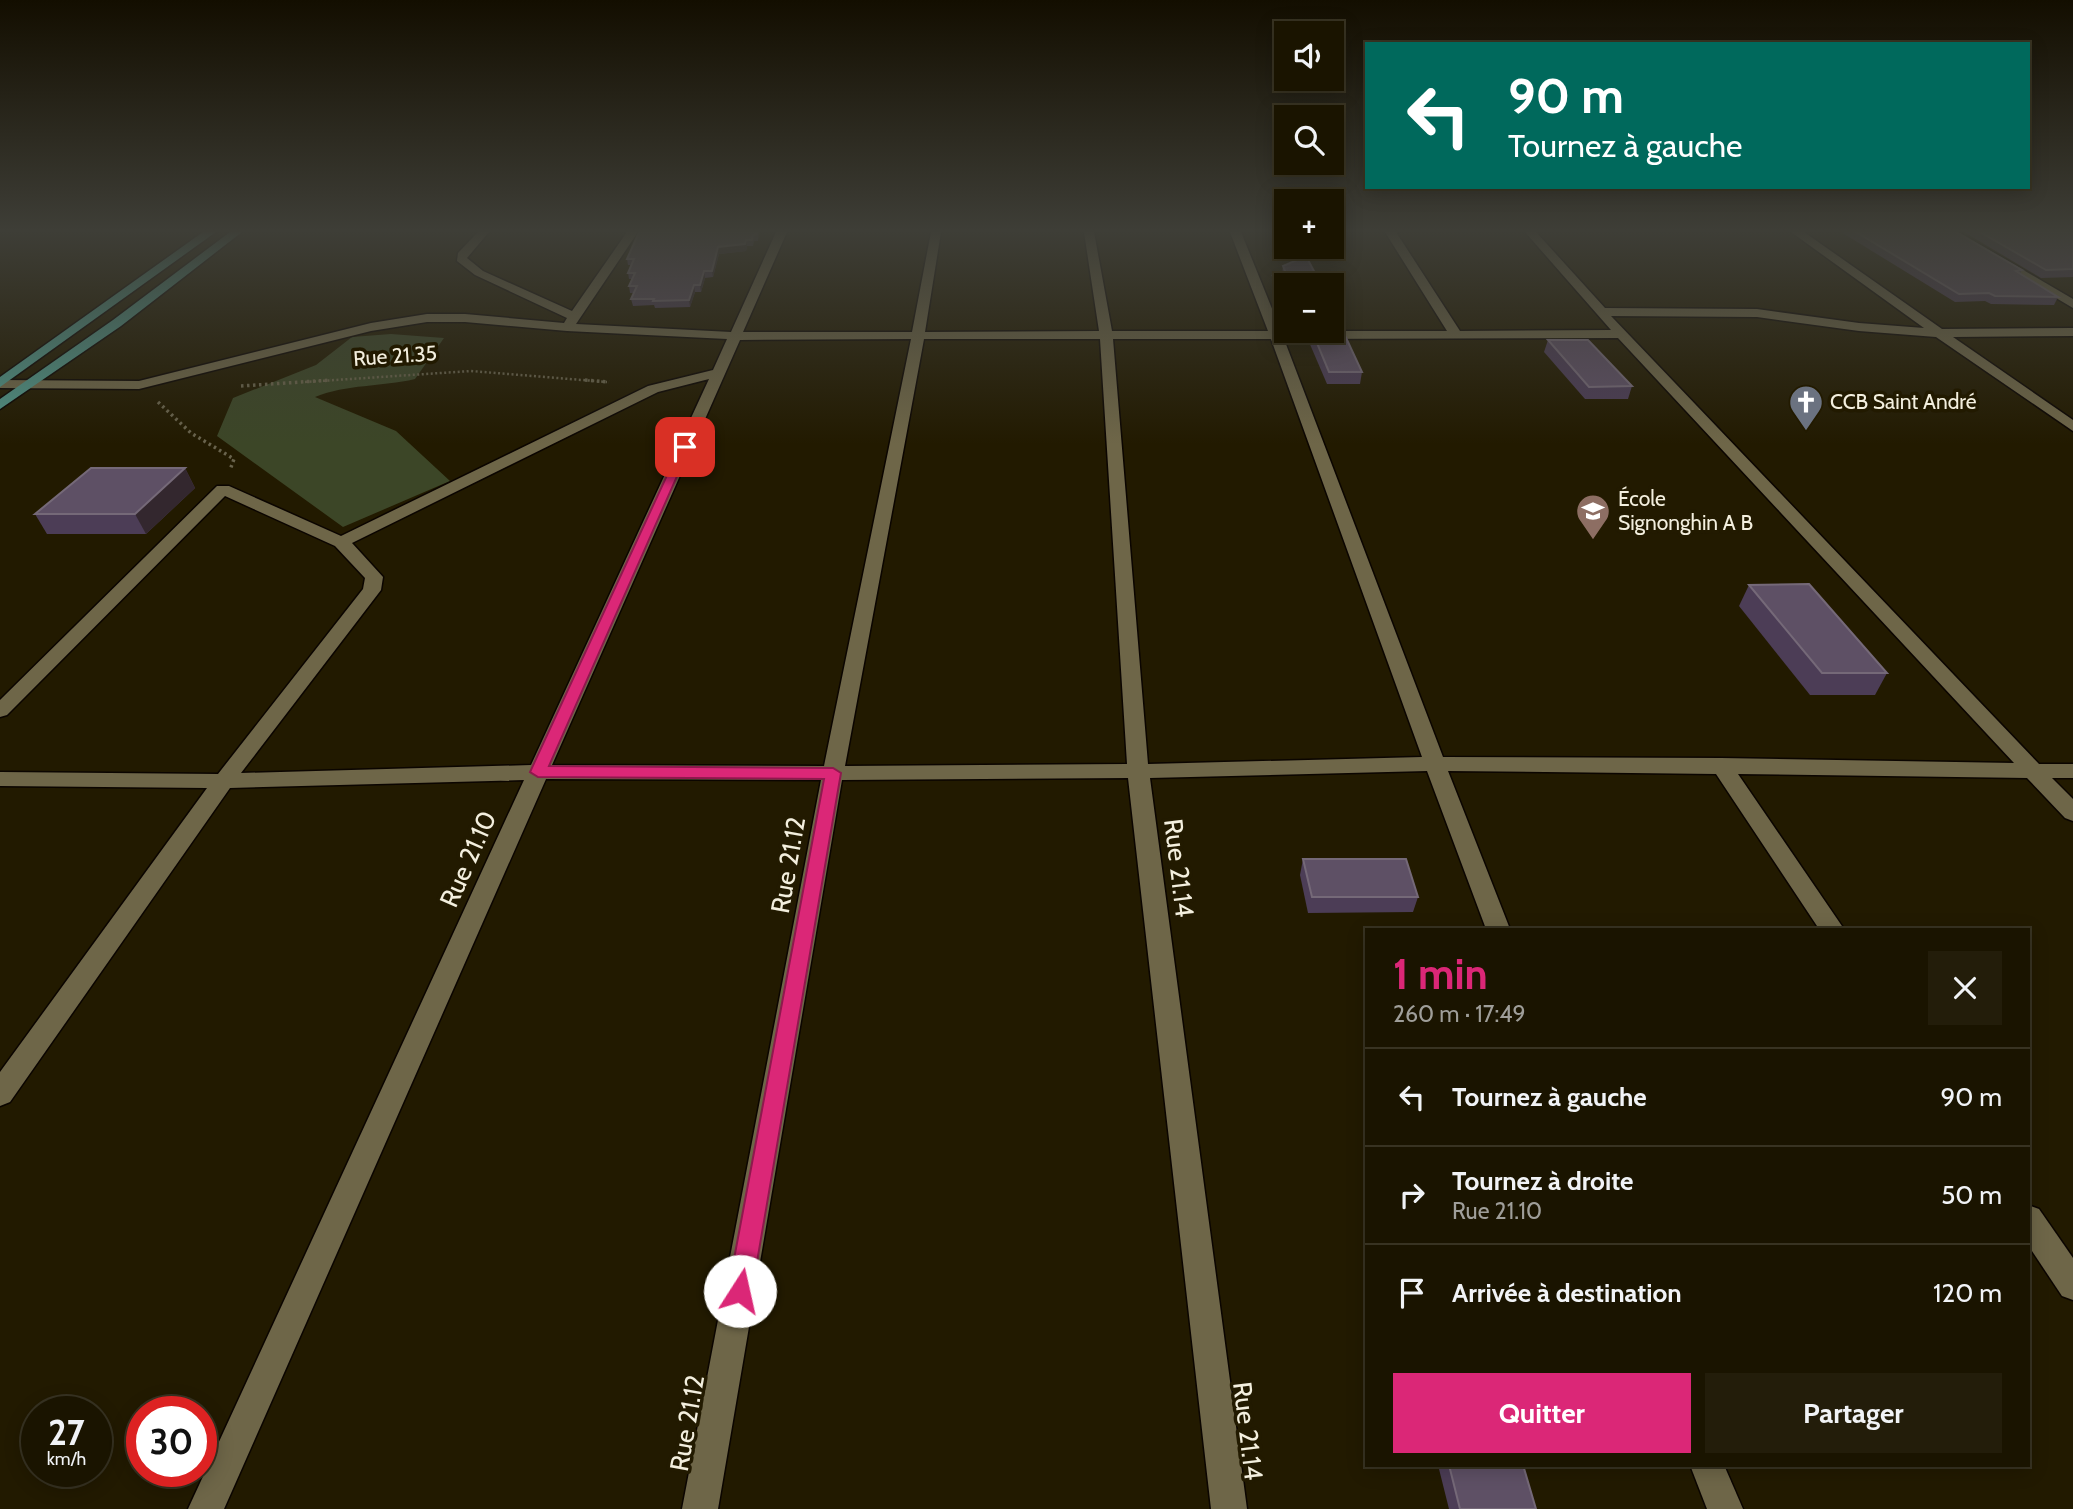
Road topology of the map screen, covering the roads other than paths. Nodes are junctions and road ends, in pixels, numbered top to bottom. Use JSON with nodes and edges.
{"nodes":[{"id":1,"x":113,"y":302,"type":"edge"},
{"id":2,"x":144,"y":302,"type":"edge"},
{"id":3,"x":534,"y":302,"type":"edge"},
{"id":4,"x":584,"y":302,"type":"edge"},
{"id":5,"x":750,"y":302,"type":"edge"},
{"id":6,"x":924,"y":302,"type":"edge"},
{"id":7,"x":1101,"y":302,"type":"edge"},
{"id":8,"x":1264,"y":302,"type":"edge"},
{"id":9,"x":1436,"y":302,"type":"edge"},
{"id":10,"x":1593,"y":302,"type":"edge"},
{"id":11,"x":1896,"y":302,"type":"edge"},
{"id":12,"x":1602,"y":312,"type":"junction"},
{"id":13,"x":570,"y":322,"type":"junction"},
{"id":14,"x":1274,"y":328,"type":"edge"},
{"id":15,"x":1938,"y":332,"type":"junction"},
{"id":16,"x":2073,"y":332,"type":"edge"},
{"id":17,"x":1456,"y":334,"type":"junction"},
{"id":18,"x":1621,"y":334,"type":"junction"},
{"id":19,"x":1106,"y":335,"type":"junction"},
{"id":20,"x":1274,"y":335,"type":"edge"},
{"id":21,"x":1344,"y":335,"type":"edge"},
{"id":22,"x":735,"y":336,"type":"junction"},
{"id":23,"x":918,"y":336,"type":"junction"},
{"id":24,"x":1280,"y":343,"type":"edge"},
{"id":25,"x":718,"y":373,"type":"junction"},
{"id":26,"x":0,"y":384,"type":"edge"},
{"id":27,"x":28,"y":384,"type":"junction"},
{"id":28,"x":0,"y":405,"type":"edge"},
{"id":29,"x":2073,"y":427,"type":"edge"},
{"id":30,"x":341,"y":542,"type":"junction"},
{"id":31,"x":0,"y":711,"type":"edge"},
{"id":32,"x":1433,"y":764,"type":"junction"},
{"id":33,"x":1721,"y":765,"type":"junction"},
{"id":34,"x":1138,"y":771,"type":"junction"},
{"id":35,"x":2033,"y":771,"type":"junction"},
{"id":36,"x":2073,"y":771,"type":"edge"},
{"id":37,"x":538,"y":772,"type":"junction"},
{"id":38,"x":833,"y":773,"type":"junction"},
{"id":39,"x":0,"y":779,"type":"edge"},
{"id":40,"x":224,"y":781,"type":"junction"},
{"id":41,"x":2073,"y":813,"type":"edge"},
{"id":42,"x":1498,"y":928,"type":"edge"},
{"id":43,"x":1831,"y":928,"type":"edge"},
{"id":44,"x":0,"y":1094,"type":"edge"},
{"id":45,"x":2030,"y":1222,"type":"edge"},
{"id":46,"x":2073,"y":1285,"type":"edge"},
{"id":47,"x":1708,"y":1467,"type":"edge"},
{"id":48,"x":206,"y":1509,"type":"edge"},
{"id":49,"x":700,"y":1509,"type":"edge"},
{"id":50,"x":1230,"y":1509,"type":"edge"},
{"id":51,"x":1724,"y":1509,"type":"edge"}],
"edges":[{"from":1,"to":26,"type":"main road"},
{"from":2,"to":27,"type":"main road"},
{"from":3,"to":13,"type":"street"},
{"from":4,"to":13,"type":"street"},
{"from":5,"to":22,"type":"street","name":"Rue 21.10"},
{"from":6,"to":23,"type":"street","name":"Rue 21.12"},
{"from":7,"to":19,"type":"street","name":"Rue 21.14"},
{"from":8,"to":14,"type":"street"},
{"from":9,"to":17,"type":"street"},
{"from":10,"to":12,"type":"street"},
{"from":11,"to":15,"type":"street"},
{"from":12,"to":15,"type":"street"},
{"from":12,"to":18,"type":"street"},
{"from":13,"to":22,"type":"street","name":"Rue 21.35"},
{"from":13,"to":27,"type":"street","name":"Rue 21.35"},
{"from":15,"to":16,"type":"street"},
{"from":15,"to":29,"type":"street"},
{"from":17,"to":18,"type":"street","name":"Rue 21.35"},
{"from":17,"to":21,"type":"street","name":"Rue 21.35"},
{"from":18,"to":35,"type":"street"},
{"from":19,"to":20,"type":"street","name":"Rue 21.35"},
{"from":19,"to":23,"type":"street","name":"Rue 21.35"},
{"from":19,"to":34,"type":"street","name":"Rue 21.14"},
{"from":22,"to":23,"type":"street","name":"Rue 21.35"},
{"from":22,"to":25,"type":"street","name":"Rue 21.10"},
{"from":23,"to":38,"type":"street","name":"Rue 21.12"},
{"from":24,"to":32,"type":"street"},
{"from":25,"to":30,"type":"street"},
{"from":25,"to":37,"type":"street","name":"Rue 21.10"},
{"from":26,"to":27,"type":"street","name":"Rue 21.35"},
{"from":27,"to":28,"type":"main road"},
{"from":30,"to":31,"type":"street"},
{"from":30,"to":40,"type":"street"},
{"from":32,"to":33,"type":"street"},
{"from":32,"to":34,"type":"street"},
{"from":32,"to":42,"type":"street"},
{"from":33,"to":35,"type":"street"},
{"from":33,"to":43,"type":"street"},
{"from":34,"to":38,"type":"street"},
{"from":34,"to":50,"type":"street","name":"Rue 21.14"},
{"from":35,"to":36,"type":"street"},
{"from":35,"to":41,"type":"street"},
{"from":37,"to":38,"type":"street"},
{"from":37,"to":40,"type":"street"},
{"from":37,"to":48,"type":"street","name":"Rue 21.10"},
{"from":38,"to":49,"type":"street","name":"Rue 21.12"},
{"from":39,"to":40,"type":"street"},
{"from":40,"to":44,"type":"street"},
{"from":45,"to":46,"type":"street"},
{"from":47,"to":51,"type":"street"}]}
